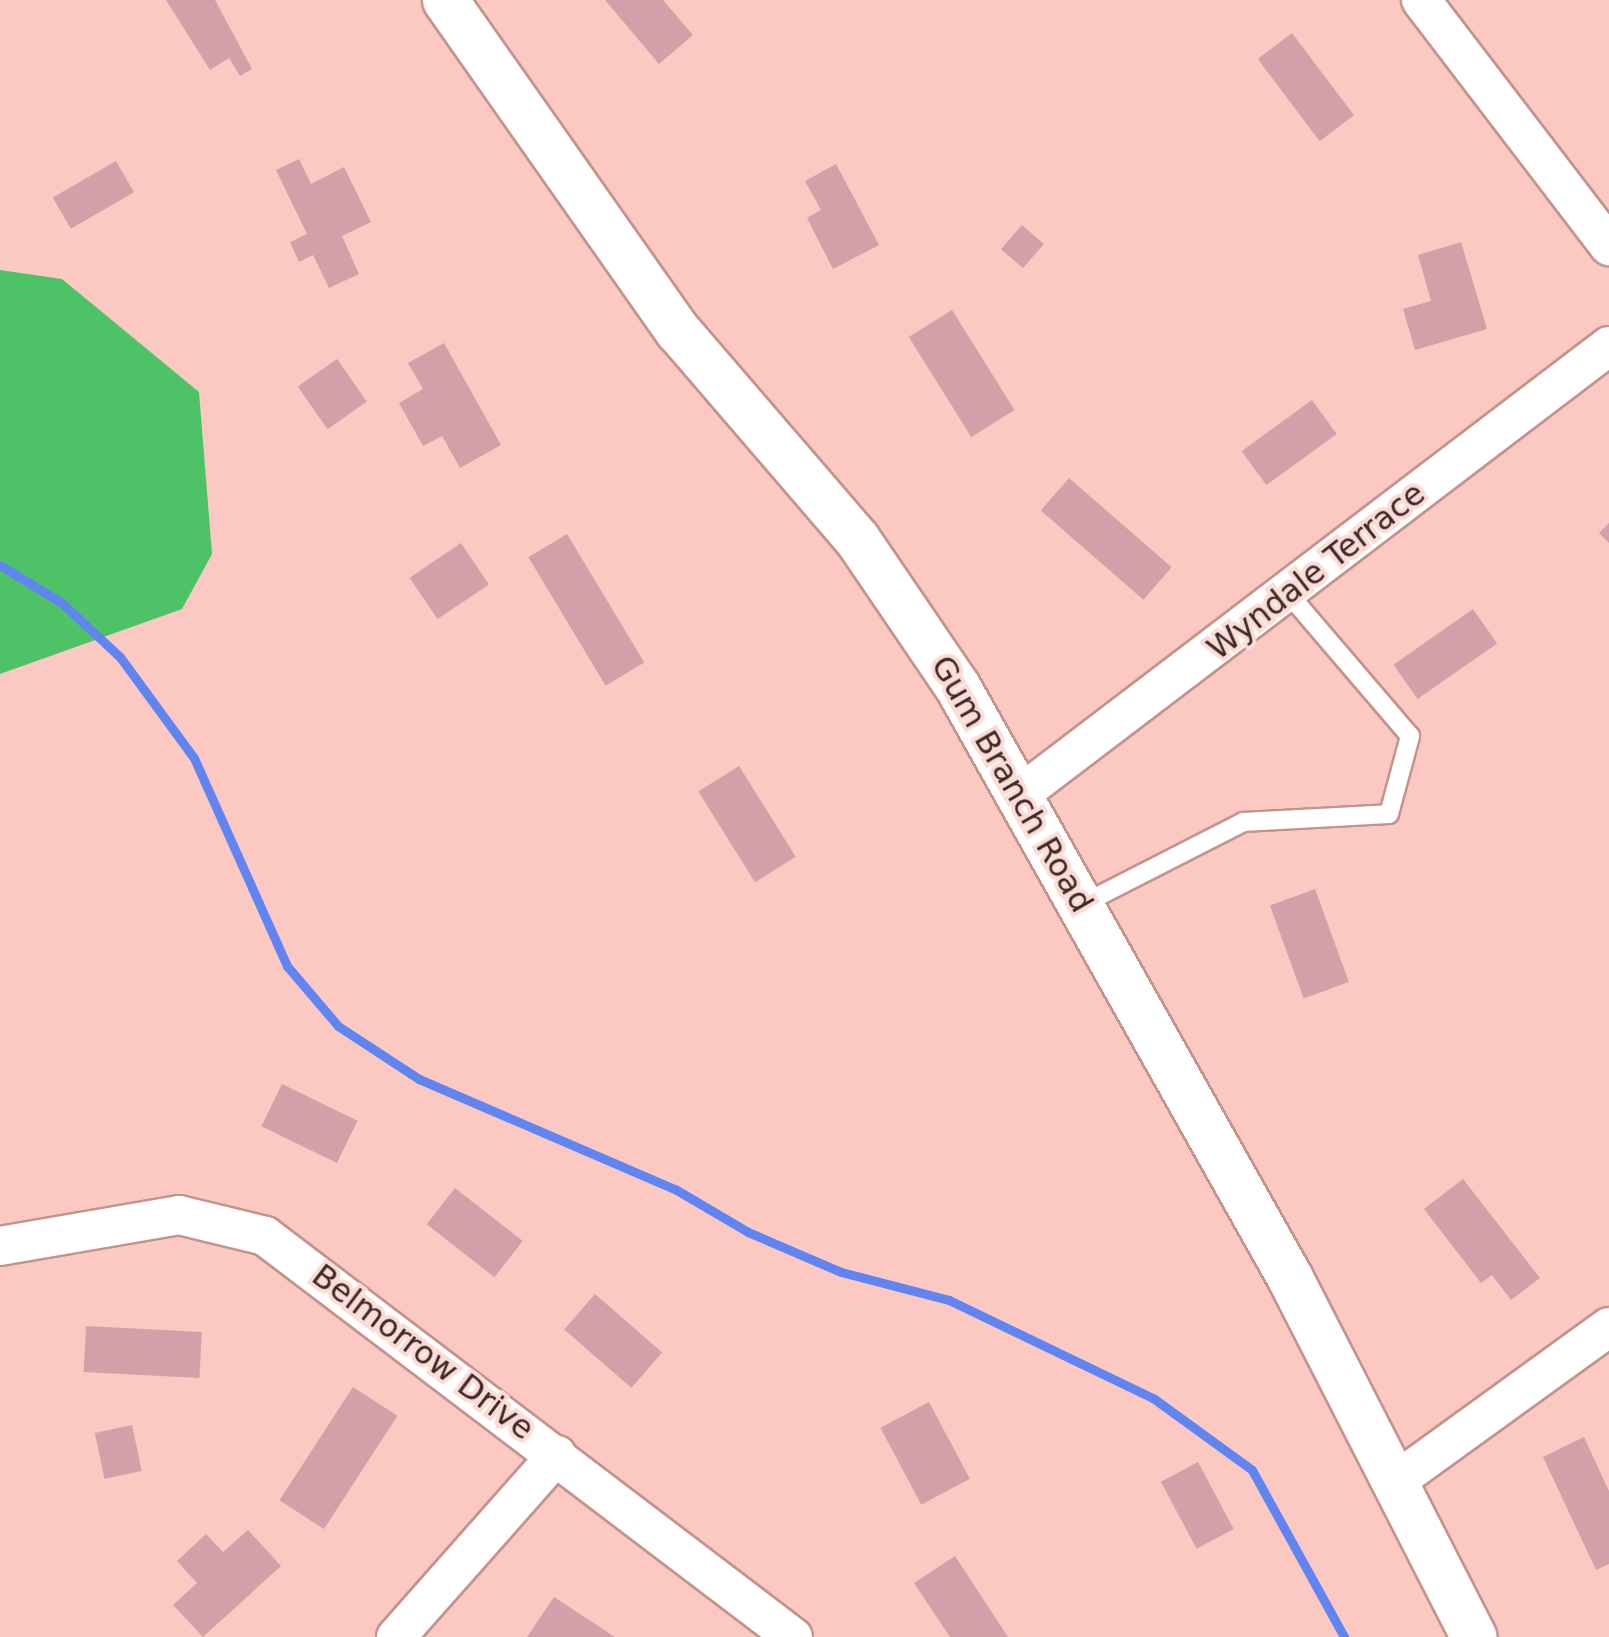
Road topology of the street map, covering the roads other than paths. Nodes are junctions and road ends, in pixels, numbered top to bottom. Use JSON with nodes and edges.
{"nodes":[{"id":1,"x":445,"y":0,"type":"edge"},
{"id":2,"x":1421,"y":0,"type":"edge"},
{"id":3,"x":1609,"y":246,"type":"edge"},
{"id":4,"x":1609,"y":346,"type":"edge"},
{"id":5,"x":1288,"y":593,"type":"junction"},
{"id":6,"x":1022,"y":793,"type":"junction"},
{"id":7,"x":1083,"y":904,"type":"junction"},
{"id":8,"x":0,"y":1246,"type":"edge"},
{"id":9,"x":1609,"y":1327,"type":"edge"},
{"id":10,"x":557,"y":1454,"type":"junction"},
{"id":11,"x":1399,"y":1479,"type":"junction"},
{"id":12,"x":396,"y":1637,"type":"edge"},
{"id":13,"x":793,"y":1637,"type":"edge"},
{"id":14,"x":1474,"y":1637,"type":"edge"}],
"edges":[{"from":1,"to":6,"type":"street","name":"Gum Branch Road"},
{"from":2,"to":3,"type":"street"},
{"from":4,"to":5,"type":"street","name":"Wyndale Terrace"},
{"from":5,"to":6,"type":"street","name":"Wyndale Terrace"},
{"from":5,"to":7,"type":"lane"},
{"from":6,"to":7,"type":"street","name":"Gum Branch Road"},
{"from":7,"to":11,"type":"street","name":"Gum Branch Road"},
{"from":8,"to":10,"type":"street","name":"Belmorrow Drive"},
{"from":9,"to":11,"type":"street"},
{"from":10,"to":12,"type":"street"},
{"from":10,"to":13,"type":"street","name":"Belmorrow Drive"},
{"from":11,"to":14,"type":"street","name":"Gum Branch Road"}]}
